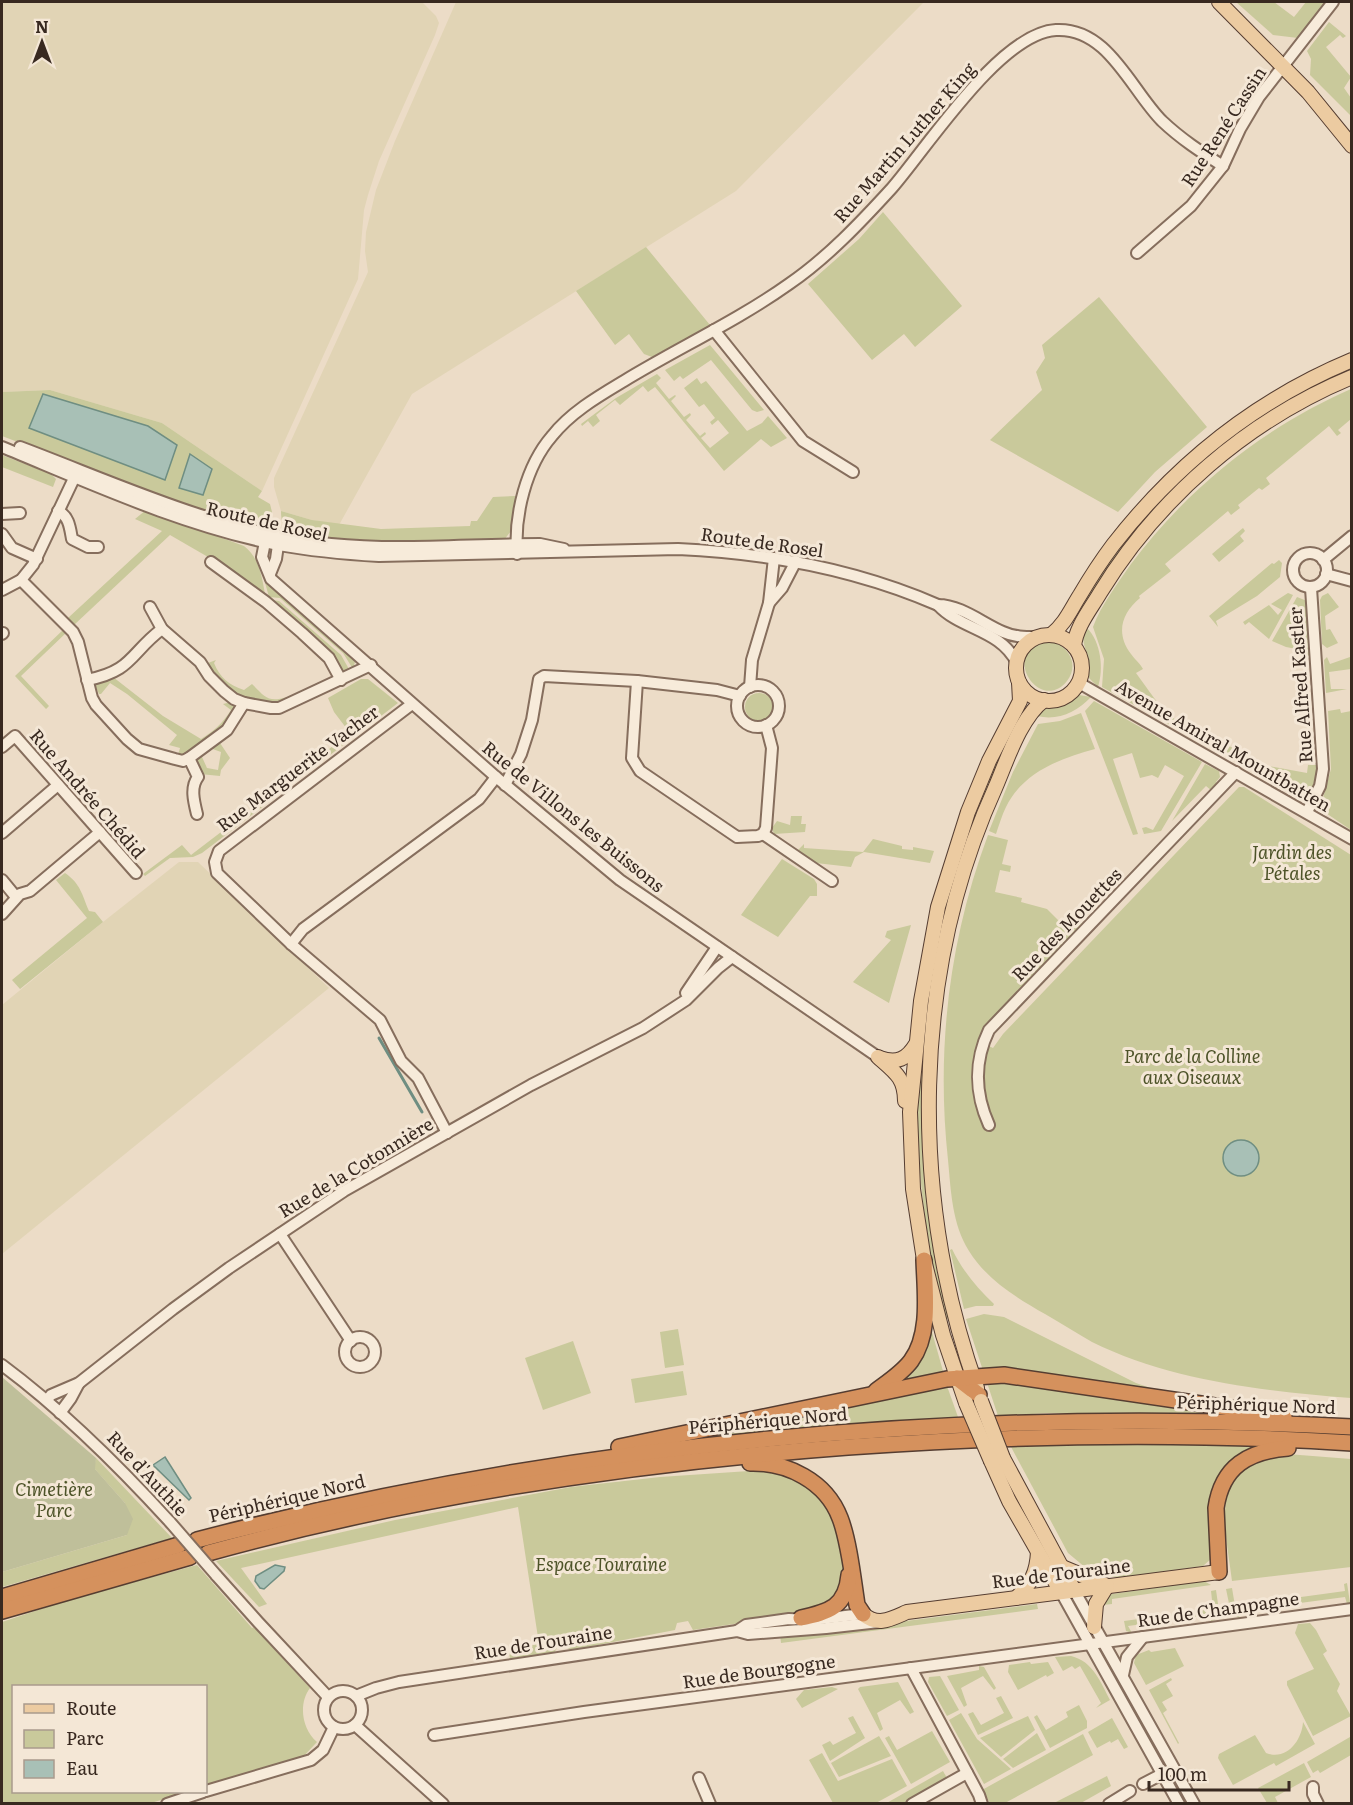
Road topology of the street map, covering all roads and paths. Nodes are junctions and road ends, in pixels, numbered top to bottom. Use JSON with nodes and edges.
{"nodes":[{"id":1,"x":1219,"y":2,"type":"edge"},
{"id":2,"x":1333,"y":2,"type":"edge"},
{"id":3,"x":1284,"y":66,"type":"junction"},
{"id":4,"x":1352,"y":146,"type":"edge"},
{"id":5,"x":1223,"y":166,"type":"junction"},
{"id":6,"x":1137,"y":253,"type":"dead end"},
{"id":7,"x":714,"y":330,"type":"junction"},
{"id":8,"x":1352,"y":360,"type":"edge"},
{"id":9,"x":1352,"y":377,"type":"edge"},
{"id":10,"x":2,"y":440,"type":"edge"},
{"id":11,"x":2,"y":447,"type":"edge"},
{"id":12,"x":853,"y":472,"type":"dead end"},
{"id":13,"x":76,"y":473,"type":"junction"},
{"id":14,"x":58,"y":511,"type":"junction"},
{"id":15,"x":20,"y":513,"type":"dead end"},
{"id":16,"x":2,"y":514,"type":"edge"},
{"id":17,"x":2,"y":534,"type":"edge"},
{"id":18,"x":1352,"y":536,"type":"edge"},
{"id":19,"x":272,"y":540,"type":"junction"},
{"id":20,"x":98,"y":547,"type":"dead end"},
{"id":21,"x":517,"y":549,"type":"junction"},
{"id":22,"x":774,"y":558,"type":"junction"},
{"id":23,"x":37,"y":559,"type":"junction"},
{"id":24,"x":1323,"y":560,"type":"junction"},
{"id":25,"x":796,"y":561,"type":"junction"},
{"id":26,"x":211,"y":562,"type":"dead end"},
{"id":27,"x":1326,"y":574,"type":"junction"},
{"id":28,"x":21,"y":580,"type":"junction"},
{"id":29,"x":1352,"y":581,"type":"edge"},
{"id":30,"x":1311,"y":588,"type":"junction"},
{"id":31,"x":2,"y":590,"type":"edge"},
{"id":32,"x":769,"y":603,"type":"junction"},
{"id":33,"x":938,"y":605,"type":"junction"},
{"id":34,"x":150,"y":607,"type":"dead end"},
{"id":35,"x":162,"y":629,"type":"junction"},
{"id":36,"x":1044,"y":636,"type":"junction"},
{"id":37,"x":1074,"y":646,"type":"junction"},
{"id":38,"x":1017,"y":663,"type":"junction"},
{"id":39,"x":370,"y":665,"type":"junction"},
{"id":40,"x":87,"y":680,"type":"junction"},
{"id":41,"x":341,"y":680,"type":"junction"},
{"id":42,"x":637,"y":681,"type":"junction"},
{"id":43,"x":1020,"y":682,"type":"junction"},
{"id":44,"x":1078,"y":682,"type":"junction"},
{"id":45,"x":750,"y":687,"type":"junction"},
{"id":46,"x":740,"y":696,"type":"junction"},
{"id":47,"x":1044,"y":700,"type":"junction"},
{"id":48,"x":244,"y":703,"type":"junction"},
{"id":49,"x":412,"y":704,"type":"junction"},
{"id":50,"x":766,"y":725,"type":"junction"},
{"id":51,"x":2,"y":747,"type":"edge"},
{"id":52,"x":189,"y":758,"type":"junction"},
{"id":53,"x":1236,"y":772,"type":"junction"},
{"id":54,"x":496,"y":777,"type":"junction"},
{"id":55,"x":58,"y":785,"type":"junction"},
{"id":56,"x":505,"y":785,"type":"junction"},
{"id":57,"x":1307,"y":812,"type":"junction"},
{"id":58,"x":197,"y":814,"type":"dead end"},
{"id":59,"x":100,"y":832,"type":"junction"},
{"id":60,"x":2,"y":833,"type":"edge"},
{"id":61,"x":763,"y":834,"type":"junction"},
{"id":62,"x":1352,"y":839,"type":"edge"},
{"id":63,"x":136,"y":873,"type":"dead end"},
{"id":64,"x":2,"y":880,"type":"edge"},
{"id":65,"x":832,"y":881,"type":"dead end"},
{"id":66,"x":16,"y":897,"type":"junction"},
{"id":67,"x":2,"y":914,"type":"edge"},
{"id":68,"x":291,"y":945,"type":"junction"},
{"id":69,"x":717,"y":947,"type":"junction"},
{"id":70,"x":732,"y":957,"type":"junction"},
{"id":71,"x":670,"y":1011,"type":"junction"},
{"id":72,"x":916,"y":1044,"type":"junction"},
{"id":73,"x":878,"y":1057,"type":"junction"},
{"id":74,"x":910,"y":1112,"type":"junction"},
{"id":75,"x":989,"y":1125,"type":"dead end"},
{"id":76,"x":447,"y":1133,"type":"junction"},
{"id":77,"x":280,"y":1234,"type":"junction"},
{"id":78,"x":924,"y":1260,"type":"junction"},
{"id":79,"x":351,"y":1341,"type":"dead end"},
{"id":80,"x":2,"y":1365,"type":"edge"},
{"id":81,"x":973,"y":1376,"type":"junction"},
{"id":82,"x":957,"y":1378,"type":"junction"},
{"id":83,"x":79,"y":1383,"type":"junction"},
{"id":84,"x":871,"y":1394,"type":"junction"},
{"id":85,"x":976,"y":1399,"type":"junction"},
{"id":86,"x":47,"y":1400,"type":"junction"},
{"id":87,"x":60,"y":1413,"type":"junction"},
{"id":88,"x":1350,"y":1427,"type":"edge"},
{"id":89,"x":1346,"y":1443,"type":"edge"},
{"id":90,"x":724,"y":1458,"type":"junction"},
{"id":91,"x":997,"y":1460,"type":"junction"},
{"id":92,"x":581,"y":1461,"type":"junction"},
{"id":93,"x":197,"y":1540,"type":"dead end"},
{"id":94,"x":179,"y":1545,"type":"dead end"},
{"id":95,"x":1038,"y":1552,"type":"junction"},
{"id":96,"x":208,"y":1553,"type":"dead end"},
{"id":97,"x":190,"y":1557,"type":"dead end"},
{"id":98,"x":849,"y":1560,"type":"junction"},
{"id":99,"x":1062,"y":1567,"type":"junction"},
{"id":100,"x":1219,"y":1572,"type":"joint"},
{"id":101,"x":1107,"y":1586,"type":"junction"},
{"id":102,"x":1068,"y":1591,"type":"junction"},
{"id":103,"x":2,"y":1597,"type":"edge"},
{"id":104,"x":1016,"y":1598,"type":"junction"},
{"id":105,"x":1352,"y":1609,"type":"edge"},
{"id":106,"x":2,"y":1611,"type":"edge"},
{"id":107,"x":907,"y":1612,"type":"junction"},
{"id":108,"x":863,"y":1614,"type":"junction"},
{"id":109,"x":801,"y":1618,"type":"junction"},
{"id":110,"x":879,"y":1622,"type":"junction"},
{"id":111,"x":1094,"y":1627,"type":"junction"},
{"id":112,"x":737,"y":1631,"type":"junction"},
{"id":113,"x":1143,"y":1637,"type":"junction"},
{"id":114,"x":1102,"y":1642,"type":"junction"},
{"id":115,"x":1089,"y":1644,"type":"junction"},
{"id":116,"x":911,"y":1668,"type":"junction"},
{"id":117,"x":1123,"y":1676,"type":"junction"},
{"id":118,"x":356,"y":1696,"type":"junction"},
{"id":119,"x":328,"y":1697,"type":"junction"},
{"id":120,"x":355,"y":1725,"type":"junction"},
{"id":121,"x":334,"y":1727,"type":"junction"},
{"id":122,"x":434,"y":1735,"type":"dead end"},
{"id":123,"x":1174,"y":1768,"type":"junction"},
{"id":124,"x":967,"y":1773,"type":"junction"},
{"id":125,"x":1162,"y":1774,"type":"junction"},
{"id":126,"x":699,"y":1778,"type":"dead end"},
{"id":127,"x":1143,"y":1784,"type":"dead end"},
{"id":128,"x":1313,"y":1787,"type":"dead end"},
{"id":129,"x":207,"y":1790,"type":"edge"},
{"id":130,"x":1130,"y":1791,"type":"dead end"},
{"id":131,"x":199,"y":1793,"type":"edge"},
{"id":132,"x":167,"y":1803,"type":"edge"},
{"id":133,"x":443,"y":1803,"type":"edge"},
{"id":134,"x":710,"y":1803,"type":"edge"},
{"id":135,"x":912,"y":1803,"type":"edge"},
{"id":136,"x":982,"y":1803,"type":"edge"},
{"id":137,"x":1108,"y":1803,"type":"edge"},
{"id":138,"x":1179,"y":1803,"type":"edge"},
{"id":139,"x":1194,"y":1803,"type":"edge"},
{"id":140,"x":1318,"y":1803,"type":"edge"}],
"edges":[{"from":1,"to":3,"type":"main road"},
{"from":2,"to":3,"type":"street","name":"Rue René Cassin"},
{"from":3,"to":4,"type":"main road"},
{"from":3,"to":5,"type":"street","name":"Rue René Cassin"},
{"from":5,"to":6,"type":"street","name":"Rue René Cassin"},
{"from":5,"to":7,"type":"street","name":"Rue Martin Luther King"},
{"from":7,"to":12,"type":"street"},
{"from":7,"to":21,"type":"street","name":"Rue Martin Luther King"},
{"from":8,"to":36,"type":"main road"},
{"from":9,"to":37,"type":"main road"},
{"from":10,"to":13,"type":"street","name":"Route de Rosel"},
{"from":11,"to":13,"type":"street","name":"Route de Rosel"},
{"from":13,"to":14,"type":"street"},
{"from":13,"to":19,"type":"street","name":"Route de Rosel"},
{"from":14,"to":20,"type":"street"},
{"from":14,"to":23,"type":"street"},
{"from":15,"to":16,"type":"street"},
{"from":17,"to":23,"type":"street"},
{"from":18,"to":24,"type":"street"},
{"from":19,"to":21,"type":"street","name":"Route de Rosel"},
{"from":19,"to":39,"type":"street","name":"Rue de Villons les Buissons"},
{"from":21,"to":22,"type":"street","name":"Route de Rosel"},
{"from":22,"to":25,"type":"street","name":"Route de Rosel"},
{"from":22,"to":32,"type":"street"},
{"from":23,"to":28,"type":"street"},
{"from":24,"to":27,"type":"street"},
{"from":24,"to":30,"type":"street","name":"Rue Alfred Kastler"},
{"from":25,"to":32,"type":"street"},
{"from":25,"to":33,"type":"street","name":"Route de Rosel"},
{"from":26,"to":41,"type":"street"},
{"from":27,"to":29,"type":"street"},
{"from":27,"to":30,"type":"street","name":"Rue Alfred Kastler"},
{"from":28,"to":31,"type":"street"},
{"from":28,"to":40,"type":"street"},
{"from":30,"to":57,"type":"street","name":"Rue Alfred Kastler"},
{"from":32,"to":45,"type":"street"},
{"from":33,"to":36,"type":"street","name":"Route de Rosel"},
{"from":33,"to":38,"type":"street","name":"Route de Rosel"},
{"from":34,"to":35,"type":"street"},
{"from":35,"to":40,"type":"street"},
{"from":35,"to":48,"type":"street"},
{"from":36,"to":37,"type":"main road"},
{"from":36,"to":38,"type":"main road"},
{"from":37,"to":44,"type":"main road"},
{"from":38,"to":43,"type":"main road"},
{"from":39,"to":41,"type":"street"},
{"from":39,"to":49,"type":"street","name":"Rue de Villons les Buissons"},
{"from":40,"to":52,"type":"street"},
{"from":41,"to":48,"type":"street"},
{"from":42,"to":46,"type":"street"},
{"from":42,"to":56,"type":"street"},
{"from":42,"to":61,"type":"street"},
{"from":43,"to":47,"type":"main road"},
{"from":43,"to":72,"type":"main road"},
{"from":44,"to":47,"type":"main road"},
{"from":44,"to":53,"type":"street","name":"Avenue Amiral Mountbatten"},
{"from":45,"to":46,"type":"street"},
{"from":45,"to":50,"type":"street"},
{"from":46,"to":50,"type":"street"},
{"from":47,"to":81,"type":"main road"},
{"from":48,"to":52,"type":"street"},
{"from":49,"to":54,"type":"street","name":"Rue de Villons les Buissons"},
{"from":49,"to":68,"type":"street","name":"Rue Marguerite Vacher"},
{"from":50,"to":61,"type":"street"},
{"from":51,"to":55,"type":"street","name":"Rue Andrée Chédid"},
{"from":52,"to":58,"type":"street"},
{"from":53,"to":57,"type":"street","name":"Avenue Amiral Mountbatten"},
{"from":53,"to":75,"type":"street","name":"Rue des Mouettes"},
{"from":54,"to":56,"type":"street","name":"Rue de Villons les Buissons"},
{"from":54,"to":68,"type":"street"},
{"from":55,"to":59,"type":"street","name":"Rue Andrée Chédid"},
{"from":55,"to":60,"type":"street"},
{"from":56,"to":69,"type":"street","name":"Rue de Villons les Buissons"},
{"from":57,"to":62,"type":"street","name":"Avenue Amiral Mountbatten"},
{"from":59,"to":63,"type":"street","name":"Rue Andrée Chédid"},
{"from":59,"to":66,"type":"street"},
{"from":61,"to":65,"type":"street"},
{"from":64,"to":66,"type":"street"},
{"from":66,"to":67,"type":"street"},
{"from":68,"to":76,"type":"street","name":"Rue Marguerite Vacher"},
{"from":69,"to":70,"type":"street","name":"Rue de Villons les Buissons"},
{"from":69,"to":71,"type":"street","name":"Rue de la Cotonnière"},
{"from":70,"to":71,"type":"street","name":"Rue de la Cotonnière"},
{"from":70,"to":73,"type":"street","name":"Rue de Villons les Buissons"},
{"from":71,"to":76,"type":"street","name":"Rue de la Cotonnière"},
{"from":72,"to":73,"type":"main road"},
{"from":72,"to":74,"type":"main road"},
{"from":73,"to":74,"type":"main road"},
{"from":74,"to":78,"type":"main road"},
{"from":76,"to":77,"type":"street","name":"Rue de la Cotonnière"},
{"from":77,"to":79,"type":"street"},
{"from":77,"to":83,"type":"street","name":"Rue de la Cotonnière"},
{"from":78,"to":82,"type":"main road"},
{"from":78,"to":84,"type":"highway"},
{"from":80,"to":86,"type":"street","name":"Rue d'Authie"},
{"from":81,"to":82,"type":"highway"},
{"from":81,"to":85,"type":"main road"},
{"from":81,"to":88,"type":"highway"},
{"from":82,"to":84,"type":"highway"},
{"from":82,"to":85,"type":"highway"},
{"from":83,"to":86,"type":"street","name":"Rue de la Cotonnière"},
{"from":83,"to":87,"type":"street","name":"Rue de la Cotonnière"},
{"from":84,"to":92,"type":"highway"},
{"from":85,"to":91,"type":"main road","bridge":true},
{"from":86,"to":87,"type":"street","name":"Rue d'Authie"},
{"from":87,"to":119,"type":"street","name":"Rue d'Authie","bridge":true},
{"from":88,"to":92,"type":"highway","name":"Périphérique Nord"},
{"from":89,"to":90,"type":"highway","name":"Périphérique Nord"},
{"from":89,"to":100,"type":"highway"},
{"from":90,"to":96,"type":"highway","name":"Périphérique Nord"},
{"from":90,"to":98,"type":"highway"},
{"from":91,"to":95,"type":"main road"},
{"from":91,"to":99,"type":"main road"},
{"from":92,"to":93,"type":"highway","name":"Périphérique Nord"},
{"from":94,"to":103,"type":"highway"},
{"from":95,"to":102,"type":"main road"},
{"from":95,"to":104,"type":"main road"},
{"from":97,"to":106,"type":"highway"},
{"from":98,"to":108,"type":"highway"},
{"from":98,"to":109,"type":"highway"},
{"from":99,"to":101,"type":"main road"},
{"from":99,"to":102,"type":"main road"},
{"from":100,"to":101,"type":"main road","name":"Rue de Touraine"},
{"from":101,"to":102,"type":"main road","name":"Rue de Touraine"},
{"from":101,"to":111,"type":"main road"},
{"from":102,"to":104,"type":"main road","name":"Rue de Touraine"},
{"from":102,"to":111,"type":"street"},
{"from":102,"to":115,"type":"street"},
{"from":104,"to":107,"type":"main road","name":"Rue de Touraine"},
{"from":105,"to":113,"type":"street","name":"Rue de Champagne"},
{"from":107,"to":108,"type":"main road","name":"Rue de Touraine"},
{"from":107,"to":110,"type":"main road","name":"Rue de Touraine"},
{"from":108,"to":109,"type":"street","name":"Rue de Touraine"},
{"from":108,"to":110,"type":"main road"},
{"from":109,"to":112,"type":"street","name":"Rue de Touraine"},
{"from":110,"to":112,"type":"street","name":"Rue de Touraine"},
{"from":111,"to":114,"type":"street"},
{"from":112,"to":118,"type":"street","name":"Rue de Touraine"},
{"from":113,"to":114,"type":"street","name":"Rue de Champagne"},
{"from":113,"to":117,"type":"street"},
{"from":114,"to":115,"type":"street","name":"Rue de Champagne"},
{"from":114,"to":117,"type":"street"},
{"from":115,"to":116,"type":"street","name":"Rue de Bourgogne"},
{"from":115,"to":125,"type":"street"},
{"from":116,"to":122,"type":"street","name":"Rue de Bourgogne"},
{"from":116,"to":124,"type":"street"},
{"from":117,"to":123,"type":"street"},
{"from":118,"to":119,"type":"street"},
{"from":118,"to":120,"type":"street"},
{"from":119,"to":121,"type":"street"},
{"from":120,"to":121,"type":"street"},
{"from":120,"to":133,"type":"street"},
{"from":121,"to":129,"type":"street"},
{"from":123,"to":125,"type":"street"},
{"from":123,"to":139,"type":"street"},
{"from":124,"to":135,"type":"street"},
{"from":124,"to":136,"type":"street"},
{"from":125,"to":127,"type":"street"},
{"from":125,"to":138,"type":"street"},
{"from":126,"to":134,"type":"street"},
{"from":128,"to":140,"type":"street"},
{"from":130,"to":137,"type":"street"},
{"from":131,"to":132,"type":"street"}]}
